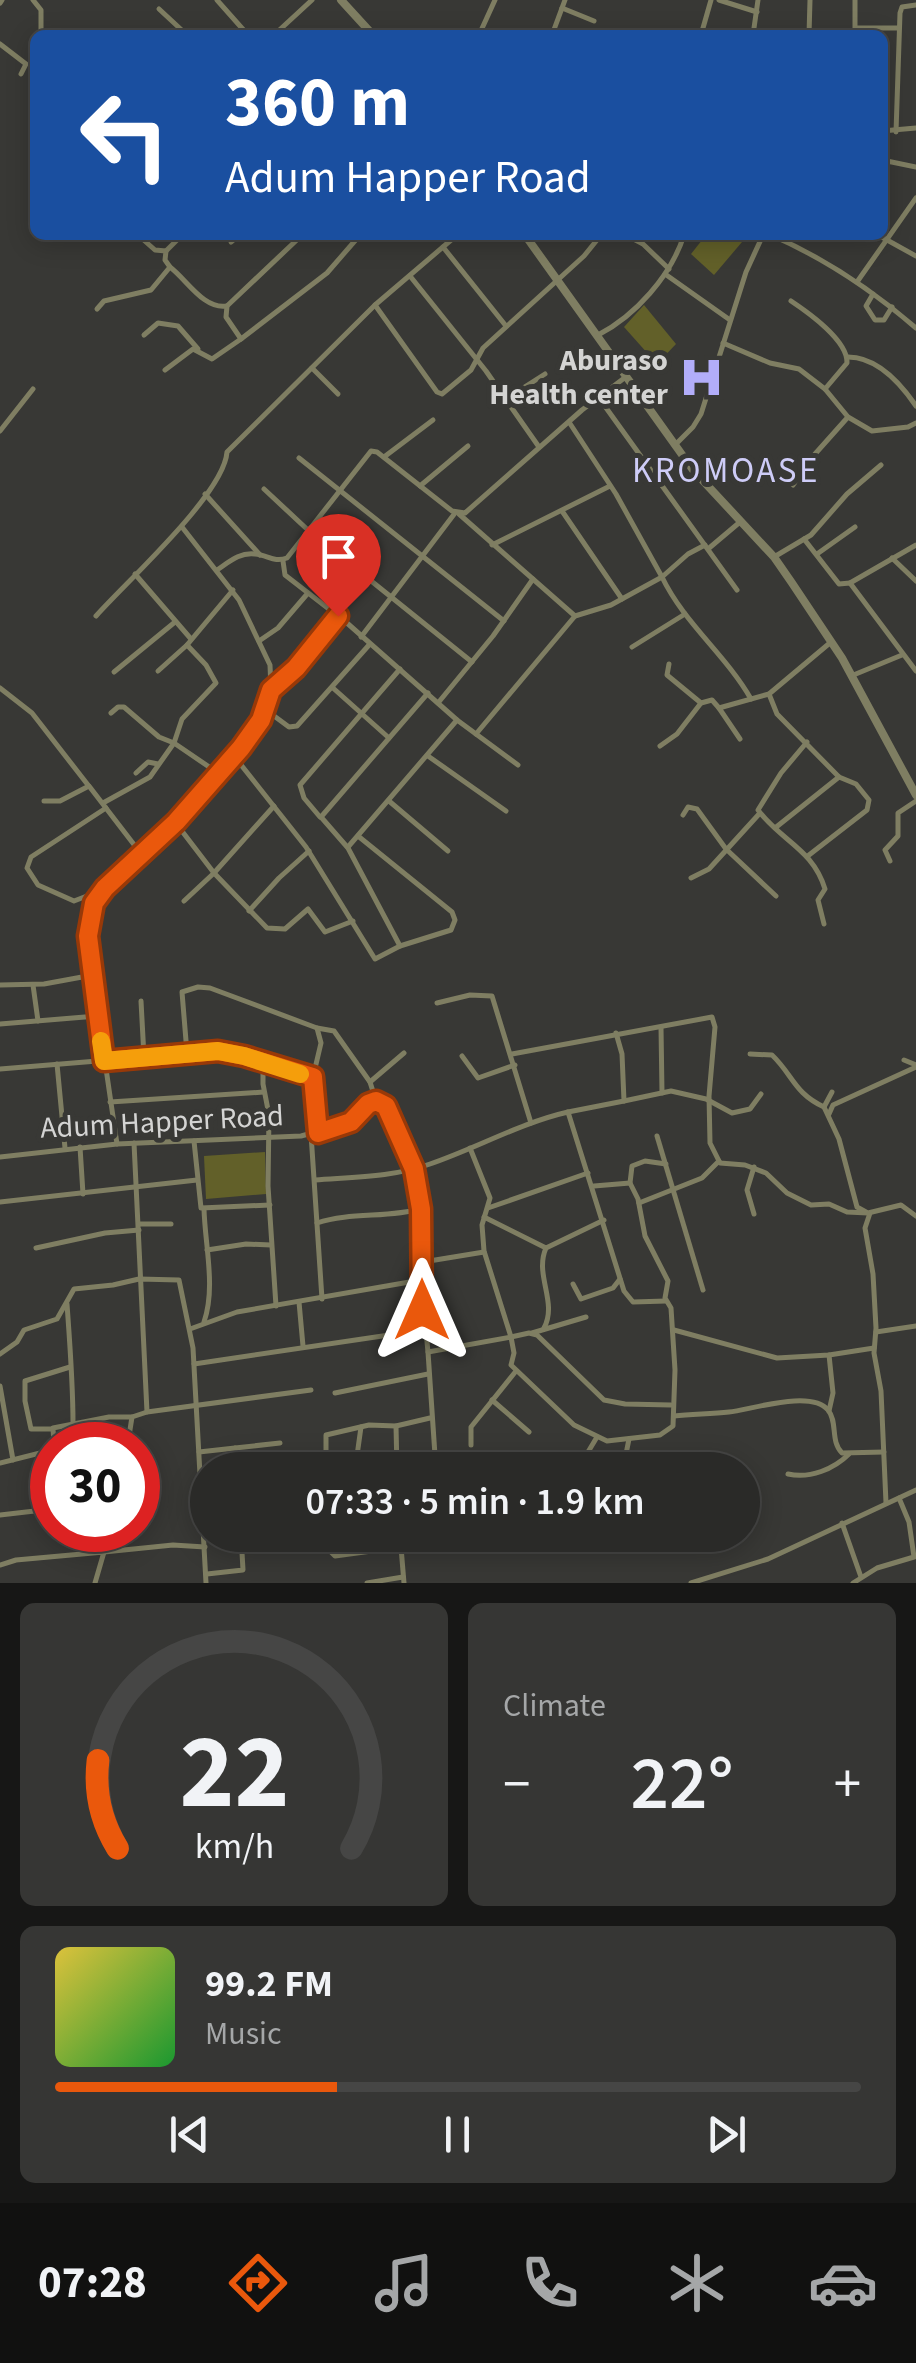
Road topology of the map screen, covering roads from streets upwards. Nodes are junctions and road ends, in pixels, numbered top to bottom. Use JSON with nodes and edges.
{"nodes":[{"id":1,"x":32,"y":0,"type":"edge"},
{"id":2,"x":217,"y":0,"type":"edge"},
{"id":3,"x":312,"y":0,"type":"edge"},
{"id":4,"x":340,"y":0,"type":"edge"},
{"id":5,"x":495,"y":0,"type":"edge"},
{"id":6,"x":565,"y":0,"type":"edge"},
{"id":7,"x":711,"y":0,"type":"edge"},
{"id":8,"x":719,"y":0,"type":"edge"},
{"id":9,"x":758,"y":0,"type":"edge"},
{"id":10,"x":810,"y":0,"type":"edge"},
{"id":11,"x":855,"y":0,"type":"edge"},
{"id":12,"x":916,"y":6,"type":"edge"},
{"id":13,"x":562,"y":8,"type":"junction"},
{"id":14,"x":158,"y":9,"type":"dead end"},
{"id":15,"x":756,"y":12,"type":"junction"},
{"id":16,"x":594,"y":20,"type":"dead end"},
{"id":17,"x":900,"y":28,"type":"junction"},
{"id":18,"x":41,"y":30,"type":"edge"},
{"id":19,"x":182,"y":30,"type":"edge"},
{"id":20,"x":244,"y":30,"type":"edge"},
{"id":21,"x":279,"y":30,"type":"edge"},
{"id":22,"x":370,"y":30,"type":"edge"},
{"id":23,"x":482,"y":30,"type":"edge"},
{"id":24,"x":554,"y":30,"type":"edge"},
{"id":25,"x":702,"y":30,"type":"edge"},
{"id":26,"x":754,"y":30,"type":"edge"},
{"id":27,"x":809,"y":30,"type":"edge"},
{"id":28,"x":855,"y":30,"type":"edge"},
{"id":29,"x":870,"y":30,"type":"edge"},
{"id":30,"x":0,"y":44,"type":"edge"},
{"id":31,"x":21,"y":74,"type":"dead end"},
{"id":32,"x":916,"y":128,"type":"edge"},
{"id":33,"x":888,"y":132,"type":"edge"},
{"id":34,"x":896,"y":132,"type":"junction"},
{"id":35,"x":888,"y":161,"type":"edge"},
{"id":36,"x":916,"y":167,"type":"edge"},
{"id":37,"x":916,"y":198,"type":"edge"},
{"id":38,"x":144,"y":240,"type":"edge"},
{"id":39,"x":177,"y":240,"type":"edge"},
{"id":40,"x":233,"y":240,"type":"edge"},
{"id":41,"x":297,"y":240,"type":"edge"},
{"id":42,"x":356,"y":240,"type":"edge"},
{"id":43,"x":450,"y":240,"type":"edge"},
{"id":44,"x":529,"y":240,"type":"edge"},
{"id":45,"x":596,"y":240,"type":"edge"},
{"id":46,"x":635,"y":240,"type":"edge"},
{"id":47,"x":682,"y":240,"type":"edge"},
{"id":48,"x":761,"y":240,"type":"edge"},
{"id":49,"x":782,"y":240,"type":"edge"},
{"id":50,"x":889,"y":240,"type":"junction"},
{"id":51,"x":230,"y":242,"type":"dead end"},
{"id":52,"x":443,"y":246,"type":"junction"},
{"id":53,"x":166,"y":251,"type":"junction"},
{"id":54,"x":916,"y":256,"type":"edge"},
{"id":55,"x":170,"y":267,"type":"junction"},
{"id":56,"x":666,"y":271,"type":"junction"},
{"id":57,"x":410,"y":276,"type":"junction"},
{"id":58,"x":556,"y":278,"type":"junction"},
{"id":59,"x":857,"y":282,"type":"junction"},
{"id":60,"x":873,"y":294,"type":"junction"},
{"id":61,"x":790,"y":301,"type":"dead end"},
{"id":62,"x":376,"y":305,"type":"junction"},
{"id":63,"x":227,"y":306,"type":"junction"},
{"id":64,"x":892,"y":307,"type":"junction"},
{"id":65,"x":97,"y":309,"type":"dead end"},
{"id":66,"x":730,"y":320,"type":"junction"},
{"id":67,"x":506,"y":326,"type":"junction"},
{"id":68,"x":916,"y":328,"type":"edge"},
{"id":69,"x":144,"y":335,"type":"dead end"},
{"id":70,"x":598,"y":335,"type":"junction"},
{"id":71,"x":241,"y":340,"type":"junction"},
{"id":72,"x":724,"y":343,"type":"junction"},
{"id":73,"x":198,"y":349,"type":"junction"},
{"id":74,"x":476,"y":358,"type":"junction"},
{"id":75,"x":848,"y":358,"type":"junction"},
{"id":76,"x":312,"y":368,"type":"junction"},
{"id":77,"x":165,"y":370,"type":"dead end"},
{"id":78,"x":545,"y":374,"type":"dead end"},
{"id":79,"x":627,"y":376,"type":"junction"},
{"id":80,"x":33,"y":389,"type":"dead end"},
{"id":81,"x":824,"y":389,"type":"junction"},
{"id":82,"x":338,"y":394,"type":"dead end"},
{"id":83,"x":599,"y":398,"type":"junction"},
{"id":84,"x":506,"y":399,"type":"junction"},
{"id":85,"x":916,"y":406,"type":"edge"},
{"id":86,"x":848,"y":417,"type":"junction"},
{"id":87,"x":432,"y":420,"type":"dead end"},
{"id":88,"x":569,"y":422,"type":"junction"},
{"id":89,"x":916,"y":423,"type":"edge"},
{"id":90,"x":0,"y":432,"type":"edge"},
{"id":91,"x":676,"y":444,"type":"junction"},
{"id":92,"x":468,"y":446,"type":"dead end"},
{"id":93,"x":539,"y":447,"type":"junction"},
{"id":94,"x":384,"y":457,"type":"junction"},
{"id":95,"x":299,"y":458,"type":"dead end"},
{"id":96,"x":881,"y":464,"type":"dead end"},
{"id":97,"x":793,"y":484,"type":"dead end"},
{"id":98,"x":420,"y":486,"type":"junction"},
{"id":99,"x":611,"y":486,"type":"junction"},
{"id":100,"x":264,"y":489,"type":"dead end"},
{"id":101,"x":340,"y":492,"type":"junction"},
{"id":102,"x":205,"y":494,"type":"junction"},
{"id":103,"x":562,"y":511,"type":"junction"},
{"id":104,"x":457,"y":513,"type":"junction"},
{"id":105,"x":741,"y":520,"type":"junction"},
{"id":106,"x":182,"y":527,"type":"junction"},
{"id":107,"x":854,"y":527,"type":"dead end"},
{"id":108,"x":310,"y":531,"type":"junction"},
{"id":109,"x":804,"y":539,"type":"junction"},
{"id":110,"x":492,"y":545,"type":"junction"},
{"id":111,"x":916,"y":545,"type":"edge"},
{"id":112,"x":706,"y":547,"type":"junction"},
{"id":113,"x":260,"y":554,"type":"junction"},
{"id":114,"x":817,"y":554,"type":"junction"},
{"id":115,"x":421,"y":555,"type":"junction"},
{"id":116,"x":774,"y":557,"type":"junction"},
{"id":117,"x":892,"y":558,"type":"junction"},
{"id":118,"x":283,"y":561,"type":"junction"},
{"id":119,"x":217,"y":570,"type":"junction"},
{"id":120,"x":135,"y":574,"type":"junction"},
{"id":121,"x":662,"y":577,"type":"junction"},
{"id":122,"x":532,"y":579,"type":"junction"},
{"id":123,"x":916,"y":581,"type":"edge"},
{"id":124,"x":850,"y":583,"type":"junction"},
{"id":125,"x":233,"y":590,"type":"junction"},
{"id":126,"x":737,"y":590,"type":"dead end"},
{"id":127,"x":308,"y":593,"type":"junction"},
{"id":128,"x":391,"y":595,"type":"junction"},
{"id":129,"x":622,"y":599,"type":"junction"},
{"id":130,"x":685,"y":614,"type":"junction"},
{"id":131,"x":96,"y":616,"type":"dead end"},
{"id":132,"x":338,"y":616,"type":"junction"},
{"id":133,"x":575,"y":616,"type":"junction"},
{"id":134,"x":504,"y":621,"type":"junction"},
{"id":135,"x":176,"y":622,"type":"junction"},
{"id":136,"x":361,"y":637,"type":"junction"},
{"id":137,"x":259,"y":640,"type":"junction"},
{"id":138,"x":189,"y":642,"type":"junction"},
{"id":139,"x":831,"y":642,"type":"junction"},
{"id":140,"x":369,"y":645,"type":"junction"},
{"id":141,"x":632,"y":647,"type":"dead end"},
{"id":142,"x":902,"y":655,"type":"junction"},
{"id":143,"x":472,"y":662,"type":"junction"},
{"id":144,"x":669,"y":664,"type":"dead end"},
{"id":145,"x":400,"y":669,"type":"junction"},
{"id":146,"x":158,"y":671,"type":"dead end"},
{"id":147,"x":916,"y":671,"type":"edge"},
{"id":148,"x":114,"y":672,"type":"dead end"},
{"id":149,"x":851,"y":676,"type":"junction"},
{"id":150,"x":0,"y":688,"type":"edge"},
{"id":151,"x":333,"y":688,"type":"junction"},
{"id":152,"x":271,"y":690,"type":"junction"},
{"id":153,"x":428,"y":693,"type":"junction"},
{"id":154,"x":769,"y":694,"type":"junction"},
{"id":155,"x":751,"y":700,"type":"junction"},
{"id":156,"x":438,"y":703,"type":"junction"},
{"id":157,"x":702,"y":703,"type":"junction"},
{"id":158,"x":719,"y":708,"type":"junction"},
{"id":159,"x":266,"y":710,"type":"junction"},
{"id":160,"x":111,"y":713,"type":"dead end"},
{"id":161,"x":360,"y":714,"type":"junction"},
{"id":162,"x":457,"y":720,"type":"junction"},
{"id":163,"x":476,"y":734,"type":"junction"},
{"id":164,"x":390,"y":738,"type":"junction"},
{"id":165,"x":740,"y":738,"type":"dead end"},
{"id":166,"x":808,"y":742,"type":"junction"},
{"id":167,"x":174,"y":743,"type":"junction"},
{"id":168,"x":660,"y":746,"type":"dead end"},
{"id":169,"x":234,"y":756,"type":"junction"},
{"id":170,"x":428,"y":756,"type":"junction"},
{"id":171,"x":159,"y":764,"type":"junction"},
{"id":172,"x":518,"y":765,"type":"dead end"},
{"id":173,"x":136,"y":774,"type":"dead end"},
{"id":174,"x":218,"y":774,"type":"junction"},
{"id":175,"x":839,"y":777,"type":"junction"},
{"id":176,"x":89,"y":786,"type":"junction"},
{"id":177,"x":916,"y":794,"type":"edge"},
{"id":178,"x":388,"y":800,"type":"junction"},
{"id":179,"x":44,"y":801,"type":"dead end"},
{"id":180,"x":105,"y":806,"type":"junction"},
{"id":181,"x":274,"y":806,"type":"junction"},
{"id":182,"x":506,"y":811,"type":"dead end"},
{"id":183,"x":760,"y":813,"type":"junction"},
{"id":184,"x":683,"y":815,"type":"dead end"},
{"id":185,"x":321,"y":818,"type":"junction"},
{"id":186,"x":176,"y":822,"type":"junction"},
{"id":187,"x":774,"y":828,"type":"junction"},
{"id":188,"x":358,"y":836,"type":"junction"},
{"id":189,"x":348,"y":848,"type":"junction"},
{"id":190,"x":726,"y":848,"type":"junction"},
{"id":191,"x":309,"y":851,"type":"junction"},
{"id":192,"x":448,"y":851,"type":"dead end"},
{"id":193,"x":142,"y":855,"type":"junction"},
{"id":194,"x":809,"y":855,"type":"junction"},
{"id":195,"x":890,"y":861,"type":"dead end"},
{"id":196,"x":214,"y":873,"type":"junction"},
{"id":197,"x":691,"y":878,"type":"dead end"},
{"id":198,"x":105,"y":888,"type":"junction"},
{"id":199,"x":776,"y":896,"type":"dead end"},
{"id":200,"x":184,"y":901,"type":"dead end"},
{"id":201,"x":250,"y":911,"type":"junction"},
{"id":202,"x":353,"y":921,"type":"junction"},
{"id":203,"x":824,"y":924,"type":"dead end"},
{"id":204,"x":400,"y":946,"type":"junction"},
{"id":205,"x":93,"y":975,"type":"junction"},
{"id":206,"x":0,"y":985,"type":"edge"},
{"id":207,"x":33,"y":985,"type":"junction"},
{"id":208,"x":141,"y":1001,"type":"dead end"},
{"id":209,"x":437,"y":1003,"type":"dead end"},
{"id":210,"x":97,"y":1016,"type":"junction"},
{"id":211,"x":38,"y":1021,"type":"junction"},
{"id":212,"x":0,"y":1024,"type":"edge"},
{"id":213,"x":661,"y":1027,"type":"junction"},
{"id":214,"x":317,"y":1028,"type":"junction"},
{"id":215,"x":616,"y":1033,"type":"junction"},
{"id":216,"x":187,"y":1053,"type":"junction"},
{"id":217,"x":404,"y":1053,"type":"dead end"},
{"id":218,"x":512,"y":1054,"type":"junction"},
{"id":219,"x":750,"y":1054,"type":"dead end"},
{"id":220,"x":462,"y":1056,"type":"dead end"},
{"id":221,"x":144,"y":1057,"type":"junction"},
{"id":222,"x":904,"y":1060,"type":"dead end"},
{"id":223,"x":104,"y":1061,"type":"junction"},
{"id":224,"x":263,"y":1062,"type":"junction"},
{"id":225,"x":57,"y":1064,"type":"junction"},
{"id":226,"x":515,"y":1065,"type":"junction"},
{"id":227,"x":916,"y":1066,"type":"edge"},
{"id":228,"x":0,"y":1069,"type":"edge"},
{"id":229,"x":313,"y":1077,"type":"junction"},
{"id":230,"x":370,"y":1082,"type":"junction"},
{"id":231,"x":264,"y":1092,"type":"junction"},
{"id":232,"x":832,"y":1092,"type":"dead end"},
{"id":233,"x":662,"y":1093,"type":"junction"},
{"id":234,"x":762,"y":1094,"type":"dead end"},
{"id":235,"x":376,"y":1101,"type":"junction"},
{"id":236,"x":624,"y":1101,"type":"junction"},
{"id":237,"x":710,"y":1101,"type":"junction"},
{"id":238,"x":110,"y":1102,"type":"junction"},
{"id":239,"x":824,"y":1107,"type":"junction"},
{"id":240,"x":568,"y":1112,"type":"junction"},
{"id":241,"x":828,"y":1114,"type":"junction"},
{"id":242,"x":530,"y":1123,"type":"junction"},
{"id":243,"x":314,"y":1134,"type":"junction"},
{"id":244,"x":658,"y":1136,"type":"dead end"},
{"id":245,"x":268,"y":1138,"type":"junction"},
{"id":246,"x":194,"y":1141,"type":"junction"},
{"id":247,"x":134,"y":1143,"type":"junction"},
{"id":248,"x":117,"y":1144,"type":"junction"},
{"id":249,"x":80,"y":1147,"type":"junction"},
{"id":250,"x":65,"y":1148,"type":"junction"},
{"id":251,"x":470,"y":1148,"type":"junction"},
{"id":252,"x":0,"y":1157,"type":"edge"},
{"id":253,"x":719,"y":1161,"type":"junction"},
{"id":254,"x":666,"y":1164,"type":"junction"},
{"id":255,"x":754,"y":1167,"type":"junction"},
{"id":256,"x":414,"y":1169,"type":"junction"},
{"id":257,"x":588,"y":1173,"type":"junction"},
{"id":258,"x":197,"y":1180,"type":"junction"},
{"id":259,"x":315,"y":1180,"type":"junction"},
{"id":260,"x":630,"y":1183,"type":"junction"},
{"id":261,"x":593,"y":1186,"type":"junction"},
{"id":262,"x":137,"y":1189,"type":"junction"},
{"id":263,"x":674,"y":1190,"type":"junction"},
{"id":264,"x":82,"y":1194,"type":"junction"},
{"id":265,"x":0,"y":1202,"type":"edge"},
{"id":266,"x":639,"y":1203,"type":"junction"},
{"id":267,"x":270,"y":1205,"type":"junction"},
{"id":268,"x":488,"y":1208,"type":"junction"},
{"id":269,"x":204,"y":1209,"type":"junction"},
{"id":270,"x":421,"y":1209,"type":"junction"},
{"id":271,"x":869,"y":1213,"type":"junction"},
{"id":272,"x":754,"y":1214,"type":"dead end"},
{"id":273,"x":916,"y":1216,"type":"edge"},
{"id":274,"x":484,"y":1217,"type":"junction"},
{"id":275,"x":604,"y":1220,"type":"junction"},
{"id":276,"x":171,"y":1224,"type":"dead end"},
{"id":277,"x":317,"y":1224,"type":"junction"},
{"id":278,"x":139,"y":1227,"type":"junction"},
{"id":279,"x":271,"y":1245,"type":"junction"},
{"id":280,"x":36,"y":1248,"type":"dead end"},
{"id":281,"x":546,"y":1248,"type":"junction"},
{"id":282,"x":207,"y":1250,"type":"junction"},
{"id":283,"x":484,"y":1251,"type":"junction"},
{"id":284,"x":422,"y":1262,"type":"junction"},
{"id":285,"x":140,"y":1278,"type":"junction"},
{"id":286,"x":620,"y":1279,"type":"junction"},
{"id":287,"x":420,"y":1280,"type":"junction"},
{"id":288,"x":574,"y":1284,"type":"dead end"},
{"id":289,"x":702,"y":1290,"type":"dead end"},
{"id":290,"x":322,"y":1299,"type":"junction"},
{"id":291,"x":666,"y":1301,"type":"junction"},
{"id":292,"x":299,"y":1302,"type":"junction"},
{"id":293,"x":67,"y":1303,"type":"junction"},
{"id":294,"x":276,"y":1306,"type":"junction"},
{"id":295,"x":586,"y":1317,"type":"dead end"},
{"id":296,"x":204,"y":1322,"type":"junction"},
{"id":297,"x":916,"y":1326,"type":"edge"},
{"id":298,"x":544,"y":1328,"type":"junction"},
{"id":299,"x":190,"y":1330,"type":"junction"},
{"id":300,"x":424,"y":1330,"type":"junction"},
{"id":301,"x":674,"y":1330,"type":"junction"},
{"id":302,"x":876,"y":1332,"type":"junction"},
{"id":303,"x":532,"y":1333,"type":"junction"},
{"id":304,"x":511,"y":1337,"type":"junction"},
{"id":305,"x":303,"y":1346,"type":"junction"},
{"id":306,"x":874,"y":1348,"type":"junction"},
{"id":307,"x":428,"y":1352,"type":"junction"},
{"id":308,"x":0,"y":1354,"type":"edge"},
{"id":309,"x":829,"y":1355,"type":"junction"},
{"id":310,"x":194,"y":1364,"type":"junction"},
{"id":311,"x":71,"y":1367,"type":"junction"},
{"id":312,"x":516,"y":1371,"type":"junction"},
{"id":313,"x":428,"y":1374,"type":"junction"},
{"id":314,"x":0,"y":1386,"type":"edge"},
{"id":315,"x":311,"y":1390,"type":"dead end"},
{"id":316,"x":335,"y":1393,"type":"dead end"},
{"id":317,"x":492,"y":1400,"type":"junction"},
{"id":318,"x":672,"y":1404,"type":"junction"},
{"id":319,"x":197,"y":1405,"type":"junction"},
{"id":320,"x":147,"y":1412,"type":"junction"},
{"id":321,"x":829,"y":1412,"type":"junction"},
{"id":322,"x":673,"y":1416,"type":"junction"},
{"id":323,"x":132,"y":1417,"type":"junction"},
{"id":324,"x":430,"y":1418,"type":"junction"},
{"id":325,"x":30,"y":1422,"type":"edge"},
{"id":326,"x":73,"y":1422,"type":"edge"},
{"id":327,"x":83,"y":1422,"type":"edge"},
{"id":328,"x":132,"y":1422,"type":"edge"},
{"id":329,"x":396,"y":1426,"type":"junction"},
{"id":330,"x":360,"y":1427,"type":"junction"},
{"id":331,"x":529,"y":1432,"type":"dead end"},
{"id":332,"x":597,"y":1437,"type":"junction"},
{"id":333,"x":630,"y":1440,"type":"junction"},
{"id":334,"x":280,"y":1443,"type":"dead end"},
{"id":335,"x":472,"y":1445,"type":"dead end"},
{"id":336,"x":235,"y":1448,"type":"junction"},
{"id":337,"x":200,"y":1452,"type":"joint"},
{"id":338,"x":235,"y":1452,"type":"edge"},
{"id":339,"x":326,"y":1452,"type":"edge"},
{"id":340,"x":358,"y":1452,"type":"edge"},
{"id":341,"x":397,"y":1452,"type":"edge"},
{"id":342,"x":434,"y":1452,"type":"edge"},
{"id":343,"x":588,"y":1452,"type":"edge"},
{"id":344,"x":627,"y":1452,"type":"edge"},
{"id":345,"x":884,"y":1452,"type":"junction"},
{"id":346,"x":30,"y":1454,"type":"edge"},
{"id":347,"x":849,"y":1454,"type":"junction"},
{"id":348,"x":12,"y":1460,"type":"junction"},
{"id":349,"x":0,"y":1463,"type":"edge"},
{"id":350,"x":788,"y":1474,"type":"dead end"},
{"id":351,"x":916,"y":1490,"type":"edge"},
{"id":352,"x":899,"y":1498,"type":"junction"},
{"id":353,"x":886,"y":1503,"type":"junction"},
{"id":354,"x":30,"y":1512,"type":"edge"},
{"id":355,"x":0,"y":1515,"type":"edge"},
{"id":356,"x":842,"y":1523,"type":"junction"},
{"id":357,"x":160,"y":1547,"type":"edge"},
{"id":358,"x":190,"y":1547,"type":"edge"},
{"id":359,"x":104,"y":1552,"type":"joint"},
{"id":360,"x":204,"y":1552,"type":"edge"},
{"id":361,"x":242,"y":1552,"type":"edge"},
{"id":362,"x":331,"y":1552,"type":"edge"},
{"id":363,"x":364,"y":1552,"type":"edge"},
{"id":364,"x":401,"y":1552,"type":"edge"},
{"id":365,"x":0,"y":1565,"type":"edge"},
{"id":366,"x":206,"y":1574,"type":"junction"},
{"id":367,"x":861,"y":1578,"type":"junction"},
{"id":368,"x":403,"y":1580,"type":"edge"},
{"id":369,"x":707,"y":1581,"type":"edge"},
{"id":370,"x":95,"y":1583,"type":"edge"},
{"id":371,"x":206,"y":1583,"type":"edge"},
{"id":372,"x":367,"y":1583,"type":"edge"},
{"id":373,"x":691,"y":1583,"type":"edge"},
{"id":374,"x":853,"y":1583,"type":"edge"}],
"edges":[{"from":1,"to":18,"type":"street"},
{"from":2,"to":20,"type":"street"},
{"from":3,"to":21,"type":"street"},
{"from":4,"to":22,"type":"street"},
{"from":5,"to":23,"type":"street"},
{"from":6,"to":13,"type":"street"},
{"from":7,"to":25,"type":"street"},
{"from":8,"to":15,"type":"street"},
{"from":9,"to":15,"type":"street"},
{"from":10,"to":27,"type":"street"},
{"from":11,"to":28,"type":"street"},
{"from":12,"to":17,"type":"street"},
{"from":13,"to":16,"type":"street"},
{"from":13,"to":24,"type":"street"},
{"from":14,"to":19,"type":"street"},
{"from":15,"to":26,"type":"street"},
{"from":17,"to":29,"type":"street"},
{"from":17,"to":34,"type":"street"},
{"from":30,"to":31,"type":"street"},
{"from":32,"to":34,"type":"street"},
{"from":33,"to":34,"type":"street"},
{"from":35,"to":36,"type":"street"},
{"from":37,"to":50,"type":"street"},
{"from":38,"to":53,"type":"street"},
{"from":39,"to":53,"type":"street"},
{"from":40,"to":51,"type":"street"},
{"from":41,"to":63,"type":"street"},
{"from":42,"to":71,"type":"street"},
{"from":43,"to":52,"type":"street"},
{"from":44,"to":58,"type":"street"},
{"from":45,"to":58,"type":"street"},
{"from":46,"to":56,"type":"street"},
{"from":47,"to":56,"type":"street"},
{"from":48,"to":66,"type":"street"},
{"from":49,"to":59,"type":"street"},
{"from":50,"to":54,"type":"street"},
{"from":50,"to":59,"type":"street"},
{"from":52,"to":57,"type":"street"},
{"from":52,"to":67,"type":"street"},
{"from":53,"to":55,"type":"street"},
{"from":55,"to":63,"type":"street"},
{"from":55,"to":65,"type":"street"},
{"from":56,"to":66,"type":"street"},
{"from":56,"to":70,"type":"street"},
{"from":57,"to":62,"type":"street"},
{"from":57,"to":74,"type":"street"},
{"from":58,"to":67,"type":"street"},
{"from":58,"to":70,"type":"street"},
{"from":59,"to":60,"type":"street"},
{"from":60,"to":64,"type":"street"},
{"from":60,"to":64,"type":"street"},
{"from":61,"to":75,"type":"street"},
{"from":62,"to":74,"type":"street"},
{"from":62,"to":76,"type":"street"},
{"from":63,"to":71,"type":"street"},
{"from":64,"to":68,"type":"street"},
{"from":66,"to":72,"type":"street"},
{"from":67,"to":74,"type":"street"},
{"from":69,"to":73,"type":"street"},
{"from":70,"to":79,"type":"street"},
{"from":71,"to":73,"type":"street"},
{"from":72,"to":81,"type":"street"},
{"from":72,"to":91,"type":"street"},
{"from":73,"to":77,"type":"street"},
{"from":74,"to":84,"type":"street"},
{"from":75,"to":81,"type":"street"},
{"from":75,"to":85,"type":"street"},
{"from":76,"to":82,"type":"street"},
{"from":76,"to":102,"type":"street"},
{"from":78,"to":84,"type":"street"},
{"from":79,"to":83,"type":"street"},
{"from":79,"to":91,"type":"street"},
{"from":80,"to":90,"type":"street"},
{"from":81,"to":86,"type":"street"},
{"from":83,"to":88,"type":"street"},
{"from":83,"to":112,"type":"street"},
{"from":84,"to":93,"type":"street"},
{"from":86,"to":89,"type":"street"},
{"from":86,"to":97,"type":"street"},
{"from":87,"to":94,"type":"street"},
{"from":88,"to":93,"type":"street"},
{"from":88,"to":99,"type":"street"},
{"from":91,"to":105,"type":"street"},
{"from":92,"to":98,"type":"street"},
{"from":93,"to":104,"type":"street"},
{"from":94,"to":98,"type":"street"},
{"from":94,"to":101,"type":"street"},
{"from":95,"to":101,"type":"street"},
{"from":96,"to":109,"type":"street"},
{"from":98,"to":104,"type":"street"},
{"from":99,"to":103,"type":"street"},
{"from":99,"to":121,"type":"street"},
{"from":100,"to":108,"type":"street"},
{"from":101,"to":108,"type":"street"},
{"from":101,"to":115,"type":"street"},
{"from":102,"to":106,"type":"street"},
{"from":102,"to":113,"type":"street"},
{"from":103,"to":110,"type":"street"},
{"from":103,"to":129,"type":"street"},
{"from":104,"to":110,"type":"street"},
{"from":104,"to":115,"type":"street"},
{"from":105,"to":112,"type":"street"},
{"from":105,"to":116,"type":"street"},
{"from":106,"to":119,"type":"street"},
{"from":106,"to":120,"type":"street"},
{"from":107,"to":114,"type":"street"},
{"from":108,"to":118,"type":"street"},
{"from":108,"to":128,"type":"street"},
{"from":109,"to":114,"type":"street"},
{"from":109,"to":116,"type":"street"},
{"from":110,"to":122,"type":"street"},
{"from":111,"to":117,"type":"street"},
{"from":112,"to":121,"type":"street"},
{"from":112,"to":126,"type":"street"},
{"from":113,"to":118,"type":"street"},
{"from":113,"to":119,"type":"street"},
{"from":114,"to":124,"type":"street"},
{"from":115,"to":128,"type":"street"},
{"from":115,"to":134,"type":"street"},
{"from":116,"to":139,"type":"street"},
{"from":117,"to":123,"type":"street"},
{"from":117,"to":124,"type":"street"},
{"from":118,"to":127,"type":"street"},
{"from":119,"to":125,"type":"street"},
{"from":120,"to":131,"type":"street"},
{"from":120,"to":135,"type":"street"},
{"from":121,"to":129,"type":"street"},
{"from":121,"to":130,"type":"street"},
{"from":122,"to":133,"type":"street"},
{"from":122,"to":134,"type":"street"},
{"from":124,"to":142,"type":"street"},
{"from":125,"to":137,"type":"street"},
{"from":125,"to":138,"type":"street"},
{"from":127,"to":132,"type":"street"},
{"from":127,"to":137,"type":"street"},
{"from":128,"to":136,"type":"street"},
{"from":128,"to":143,"type":"street"},
{"from":129,"to":133,"type":"street"},
{"from":130,"to":141,"type":"street"},
{"from":130,"to":155,"type":"street"},
{"from":132,"to":136,"type":"street"},
{"from":132,"to":152,"type":"street"},
{"from":133,"to":163,"type":"street"},
{"from":134,"to":143,"type":"street"},
{"from":135,"to":138,"type":"street"},
{"from":135,"to":148,"type":"street"},
{"from":136,"to":140,"type":"street"},
{"from":137,"to":152,"type":"street"},
{"from":138,"to":146,"type":"street"},
{"from":138,"to":167,"type":"street"},
{"from":139,"to":149,"type":"street"},
{"from":139,"to":154,"type":"street"},
{"from":140,"to":145,"type":"street"},
{"from":140,"to":151,"type":"street"},
{"from":142,"to":147,"type":"street"},
{"from":142,"to":149,"type":"street"},
{"from":143,"to":156,"type":"street"},
{"from":144,"to":157,"type":"street"},
{"from":145,"to":153,"type":"street"},
{"from":145,"to":161,"type":"street"},
{"from":149,"to":177,"type":"street"},
{"from":150,"to":176,"type":"street"},
{"from":151,"to":159,"type":"street"},
{"from":151,"to":161,"type":"street"},
{"from":152,"to":159,"type":"street"},
{"from":153,"to":156,"type":"street"},
{"from":153,"to":164,"type":"street"},
{"from":154,"to":155,"type":"street"},
{"from":154,"to":166,"type":"street"},
{"from":155,"to":158,"type":"street"},
{"from":156,"to":162,"type":"street"},
{"from":157,"to":158,"type":"street"},
{"from":157,"to":168,"type":"street"},
{"from":158,"to":165,"type":"street"},
{"from":159,"to":169,"type":"street"},
{"from":160,"to":167,"type":"street"},
{"from":161,"to":164,"type":"street"},
{"from":161,"to":185,"type":"street"},
{"from":162,"to":163,"type":"street"},
{"from":162,"to":170,"type":"street"},
{"from":163,"to":172,"type":"street"},
{"from":164,"to":185,"type":"street"},
{"from":166,"to":175,"type":"street"},
{"from":166,"to":183,"type":"street"},
{"from":167,"to":171,"type":"street"},
{"from":167,"to":174,"type":"street"},
{"from":169,"to":174,"type":"street"},
{"from":169,"to":181,"type":"street"},
{"from":170,"to":178,"type":"street"},
{"from":170,"to":182,"type":"street"},
{"from":171,"to":173,"type":"street"},
{"from":171,"to":180,"type":"street"},
{"from":174,"to":186,"type":"street"},
{"from":175,"to":187,"type":"street"},
{"from":175,"to":194,"type":"street"},
{"from":176,"to":179,"type":"street"},
{"from":176,"to":180,"type":"street"},
{"from":177,"to":195,"type":"street"},
{"from":178,"to":188,"type":"street"},
{"from":178,"to":192,"type":"street"},
{"from":180,"to":193,"type":"street"},
{"from":180,"to":198,"type":"street"},
{"from":181,"to":191,"type":"street"},
{"from":181,"to":196,"type":"street"},
{"from":183,"to":187,"type":"street"},
{"from":183,"to":190,"type":"street"},
{"from":184,"to":190,"type":"street"},
{"from":185,"to":189,"type":"street"},
{"from":186,"to":193,"type":"street"},
{"from":186,"to":196,"type":"street"},
{"from":187,"to":194,"type":"street"},
{"from":188,"to":189,"type":"street"},
{"from":188,"to":204,"type":"street"},
{"from":189,"to":204,"type":"street"},
{"from":190,"to":197,"type":"street"},
{"from":190,"to":199,"type":"street"},
{"from":191,"to":201,"type":"street"},
{"from":191,"to":202,"type":"street"},
{"from":193,"to":198,"type":"street"},
{"from":194,"to":203,"type":"street"},
{"from":196,"to":200,"type":"street"},
{"from":196,"to":201,"type":"street"},
{"from":198,"to":205,"type":"street"},
{"from":201,"to":202,"type":"street"},
{"from":202,"to":204,"type":"street"},
{"from":205,"to":207,"type":"street"},
{"from":205,"to":210,"type":"street"},
{"from":206,"to":207,"type":"street"},
{"from":207,"to":211,"type":"street"},
{"from":208,"to":221,"type":"street"},
{"from":209,"to":218,"type":"street"},
{"from":210,"to":211,"type":"street"},
{"from":210,"to":223,"type":"street"},
{"from":211,"to":212,"type":"street"},
{"from":213,"to":215,"type":"street"},
{"from":213,"to":233,"type":"street"},
{"from":213,"to":237,"type":"street"},
{"from":214,"to":216,"type":"street"},
{"from":214,"to":229,"type":"street"},
{"from":214,"to":230,"type":"street"},
{"from":215,"to":218,"type":"street"},
{"from":215,"to":236,"type":"street"},
{"from":216,"to":221,"type":"street"},
{"from":216,"to":224,"type":"street"},
{"from":217,"to":230,"type":"street"},
{"from":218,"to":226,"type":"street"},
{"from":219,"to":239,"type":"street"},
{"from":220,"to":226,"type":"street"},
{"from":221,"to":223,"type":"street"},
{"from":222,"to":227,"type":"street"},
{"from":223,"to":225,"type":"street"},
{"from":223,"to":238,"type":"street"},
{"from":224,"to":229,"type":"street"},
{"from":224,"to":231,"type":"street"},
{"from":225,"to":228,"type":"street"},
{"from":225,"to":250,"type":"street"},
{"from":226,"to":242,"type":"street"},
{"from":227,"to":241,"type":"street"},
{"from":229,"to":243,"type":"street"},
{"from":230,"to":235,"type":"street"},
{"from":231,"to":238,"type":"street"},
{"from":231,"to":245,"type":"street"},
{"from":232,"to":239,"type":"street"},
{"from":233,"to":236,"type":"street"},
{"from":233,"to":237,"type":"street"},
{"from":234,"to":237,"type":"street"},
{"from":235,"to":243,"type":"street","name":"Adum Happer Road"},
{"from":235,"to":256,"type":"street"},
{"from":236,"to":240,"type":"street"},
{"from":237,"to":253,"type":"street"},
{"from":238,"to":248,"type":"street"},
{"from":239,"to":241,"type":"street"},
{"from":240,"to":242,"type":"street"},
{"from":240,"to":257,"type":"street"},
{"from":241,"to":271,"type":"street"},
{"from":242,"to":251,"type":"street"},
{"from":243,"to":245,"type":"street","name":"Adum Happer Road"},
{"from":243,"to":259,"type":"street"},
{"from":244,"to":254,"type":"street"},
{"from":245,"to":246,"type":"street","name":"Adum Happer Road"},
{"from":245,"to":267,"type":"street"},
{"from":246,"to":247,"type":"street","name":"Adum Happer Road"},
{"from":246,"to":258,"type":"street"},
{"from":247,"to":248,"type":"street","name":"Adum Happer Road"},
{"from":247,"to":262,"type":"street"},
{"from":248,"to":249,"type":"street","name":"Adum Happer Road"},
{"from":249,"to":250,"type":"street","name":"Adum Happer Road"},
{"from":249,"to":264,"type":"street"},
{"from":250,"to":252,"type":"street","name":"Adum Happer Road"},
{"from":251,"to":256,"type":"street"},
{"from":251,"to":268,"type":"street"},
{"from":253,"to":255,"type":"street"},
{"from":253,"to":263,"type":"street"},
{"from":254,"to":260,"type":"street"},
{"from":254,"to":263,"type":"street"},
{"from":255,"to":271,"type":"street"},
{"from":255,"to":272,"type":"street"},
{"from":256,"to":259,"type":"street"},
{"from":256,"to":270,"type":"street"},
{"from":257,"to":261,"type":"street"},
{"from":257,"to":268,"type":"street"},
{"from":258,"to":262,"type":"street"},
{"from":258,"to":269,"type":"street"},
{"from":259,"to":277,"type":"street"},
{"from":260,"to":261,"type":"street"},
{"from":260,"to":266,"type":"street"},
{"from":261,"to":275,"type":"street"},
{"from":262,"to":264,"type":"street"},
{"from":262,"to":278,"type":"street"},
{"from":263,"to":266,"type":"street"},
{"from":263,"to":289,"type":"street"},
{"from":264,"to":265,"type":"street"},
{"from":266,"to":291,"type":"street"},
{"from":267,"to":269,"type":"street"},
{"from":267,"to":279,"type":"street"},
{"from":268,"to":274,"type":"street"},
{"from":269,"to":282,"type":"street"},
{"from":270,"to":277,"type":"street"},
{"from":270,"to":284,"type":"street"},
{"from":271,"to":273,"type":"street"},
{"from":271,"to":302,"type":"street"},
{"from":274,"to":281,"type":"street"},
{"from":274,"to":283,"type":"street"},
{"from":275,"to":281,"type":"street"},
{"from":275,"to":286,"type":"street"},
{"from":276,"to":278,"type":"street"},
{"from":277,"to":290,"type":"street"},
{"from":278,"to":280,"type":"street"},
{"from":278,"to":285,"type":"street"},
{"from":279,"to":282,"type":"street"},
{"from":279,"to":294,"type":"street"},
{"from":281,"to":298,"type":"street"},
{"from":282,"to":296,"type":"street"},
{"from":283,"to":284,"type":"street"},
{"from":283,"to":304,"type":"street"},
{"from":284,"to":287,"type":"street"},
{"from":285,"to":293,"type":"street"},
{"from":285,"to":299,"type":"street"},
{"from":285,"to":320,"type":"street"},
{"from":286,"to":288,"type":"street"},
{"from":286,"to":291,"type":"street"},
{"from":287,"to":290,"type":"street"},
{"from":287,"to":300,"type":"street"},
{"from":290,"to":292,"type":"street"},
{"from":291,"to":301,"type":"street"},
{"from":292,"to":294,"type":"street"},
{"from":292,"to":305,"type":"street"},
{"from":293,"to":308,"type":"street"},
{"from":293,"to":311,"type":"street"},
{"from":294,"to":296,"type":"street"},
{"from":295,"to":298,"type":"street"},
{"from":296,"to":299,"type":"street"},
{"from":297,"to":302,"type":"street"},
{"from":298,"to":303,"type":"street"},
{"from":299,"to":310,"type":"street"},
{"from":300,"to":305,"type":"street"},
{"from":300,"to":307,"type":"street"},
{"from":301,"to":309,"type":"street"},
{"from":301,"to":318,"type":"street"},
{"from":302,"to":306,"type":"street"},
{"from":303,"to":304,"type":"street"},
{"from":303,"to":318,"type":"street"},
{"from":304,"to":307,"type":"street"},
{"from":304,"to":312,"type":"street"},
{"from":305,"to":310,"type":"street"},
{"from":306,"to":309,"type":"street"},
{"from":306,"to":345,"type":"street"},
{"from":307,"to":313,"type":"street"},
{"from":309,"to":321,"type":"street"},
{"from":310,"to":319,"type":"street"},
{"from":311,"to":325,"type":"street"},
{"from":311,"to":326,"type":"street"},
{"from":312,"to":317,"type":"street"},
{"from":312,"to":332,"type":"street"},
{"from":313,"to":316,"type":"street"},
{"from":313,"to":324,"type":"street"},
{"from":314,"to":348,"type":"street"},
{"from":315,"to":319,"type":"street"},
{"from":317,"to":331,"type":"street"},
{"from":317,"to":335,"type":"street"},
{"from":318,"to":322,"type":"street"},
{"from":319,"to":320,"type":"street"},
{"from":319,"to":337,"type":"street"},
{"from":320,"to":323,"type":"street"},
{"from":321,"to":322,"type":"street"},
{"from":321,"to":347,"type":"street"},
{"from":322,"to":333,"type":"street"},
{"from":323,"to":327,"type":"street"},
{"from":323,"to":328,"type":"street"},
{"from":324,"to":329,"type":"street"},
{"from":324,"to":342,"type":"street"},
{"from":329,"to":330,"type":"street"},
{"from":329,"to":341,"type":"street"},
{"from":330,"to":339,"type":"street"},
{"from":330,"to":340,"type":"street"},
{"from":332,"to":333,"type":"street"},
{"from":332,"to":343,"type":"street"},
{"from":333,"to":344,"type":"street"},
{"from":334,"to":336,"type":"street"},
{"from":336,"to":337,"type":"street"},
{"from":336,"to":338,"type":"street"},
{"from":345,"to":347,"type":"street"},
{"from":345,"to":353,"type":"street"},
{"from":346,"to":348,"type":"street"},
{"from":347,"to":350,"type":"street"},
{"from":348,"to":349,"type":"street"},
{"from":351,"to":352,"type":"street"},
{"from":352,"to":353,"type":"street"},
{"from":352,"to":367,"type":"street"},
{"from":353,"to":356,"type":"street"},
{"from":354,"to":355,"type":"street"},
{"from":356,"to":367,"type":"street"},
{"from":356,"to":369,"type":"street"},
{"from":357,"to":358,"type":"street"},
{"from":359,"to":365,"type":"street"},
{"from":359,"to":370,"type":"street"},
{"from":360,"to":366,"type":"street"},
{"from":361,"to":366,"type":"street"},
{"from":362,"to":363,"type":"street"},
{"from":364,"to":368,"type":"street"},
{"from":366,"to":371,"type":"street"},
{"from":367,"to":374,"type":"street"},
{"from":368,"to":372,"type":"street"},
{"from":369,"to":373,"type":"street"}]}
